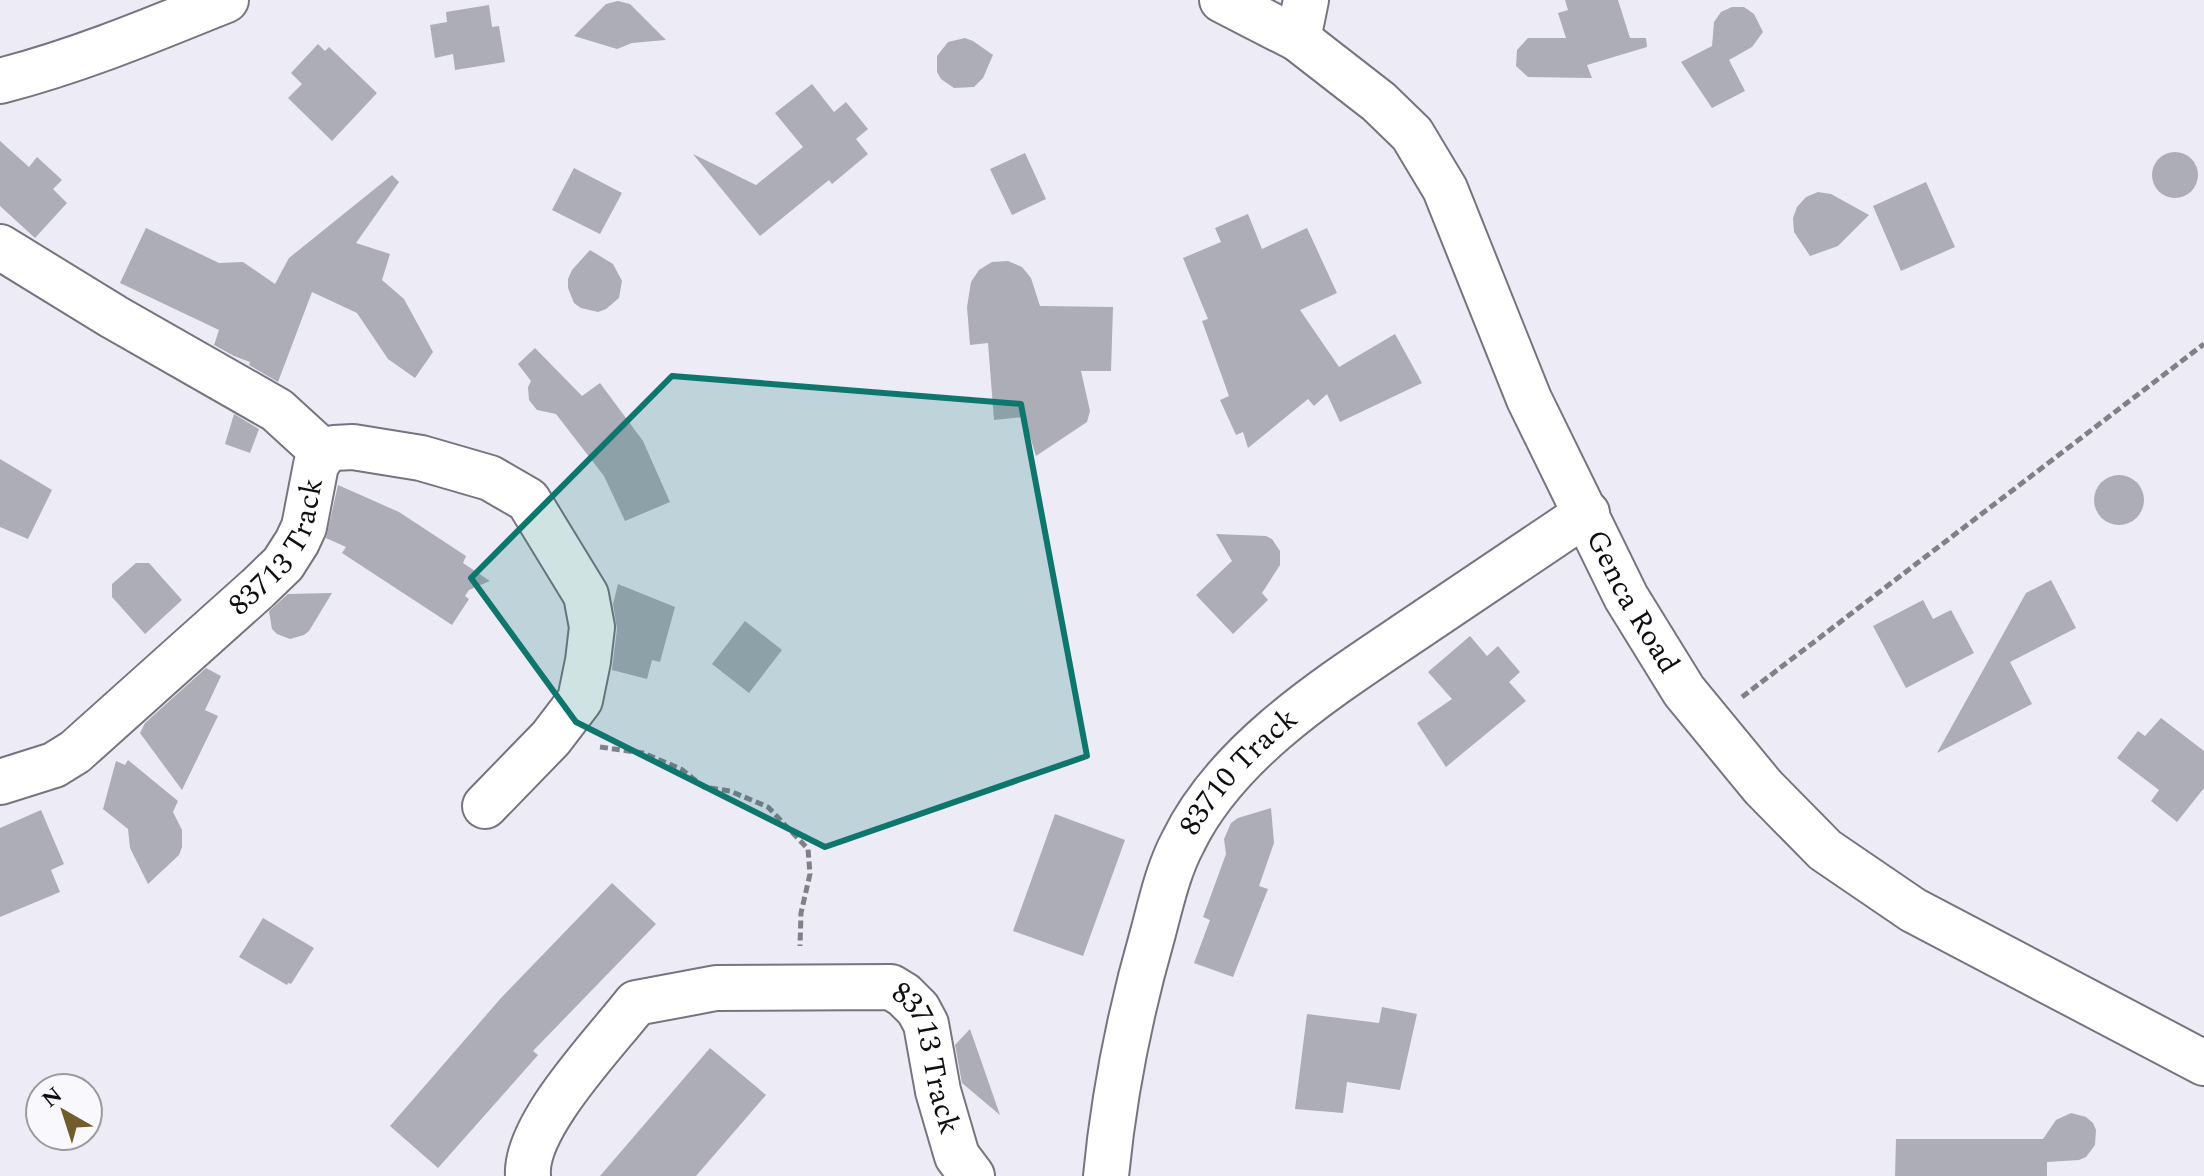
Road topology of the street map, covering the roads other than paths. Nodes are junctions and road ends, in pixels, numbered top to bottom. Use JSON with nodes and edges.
{"nodes":[{"id":1,"x":226,"y":0,"type":"edge"},
{"id":2,"x":1222,"y":0,"type":"edge"},
{"id":3,"x":1302,"y":20,"type":"edge"},
{"id":4,"x":0,"y":81,"type":"edge"},
{"id":5,"x":0,"y":247,"type":"edge"},
{"id":6,"x":324,"y":453,"type":"junction"},
{"id":7,"x":1587,"y":513,"type":"junction"},
{"id":8,"x":0,"y":782,"type":"edge"},
{"id":9,"x":485,"y":806,"type":"dead end"},
{"id":10,"x":2204,"y":1063,"type":"edge"},
{"id":11,"x":528,"y":1176,"type":"edge"},
{"id":12,"x":972,"y":1176,"type":"edge"},
{"id":13,"x":1106,"y":1176,"type":"edge"}],
"edges":[{"from":1,"to":4,"type":"street"},
{"from":2,"to":3,"type":"street","name":"Genca Road"},
{"from":3,"to":7,"type":"street","name":"Genca Road"},
{"from":5,"to":6,"type":"street"},
{"from":6,"to":8,"type":"street","name":"83713 Track"},
{"from":6,"to":9,"type":"street","name":"83713 Track"},
{"from":7,"to":10,"type":"street","name":"Genca Road"},
{"from":7,"to":13,"type":"street","name":"83710 Track"},
{"from":11,"to":12,"type":"street","name":"83713 Track"}]}
